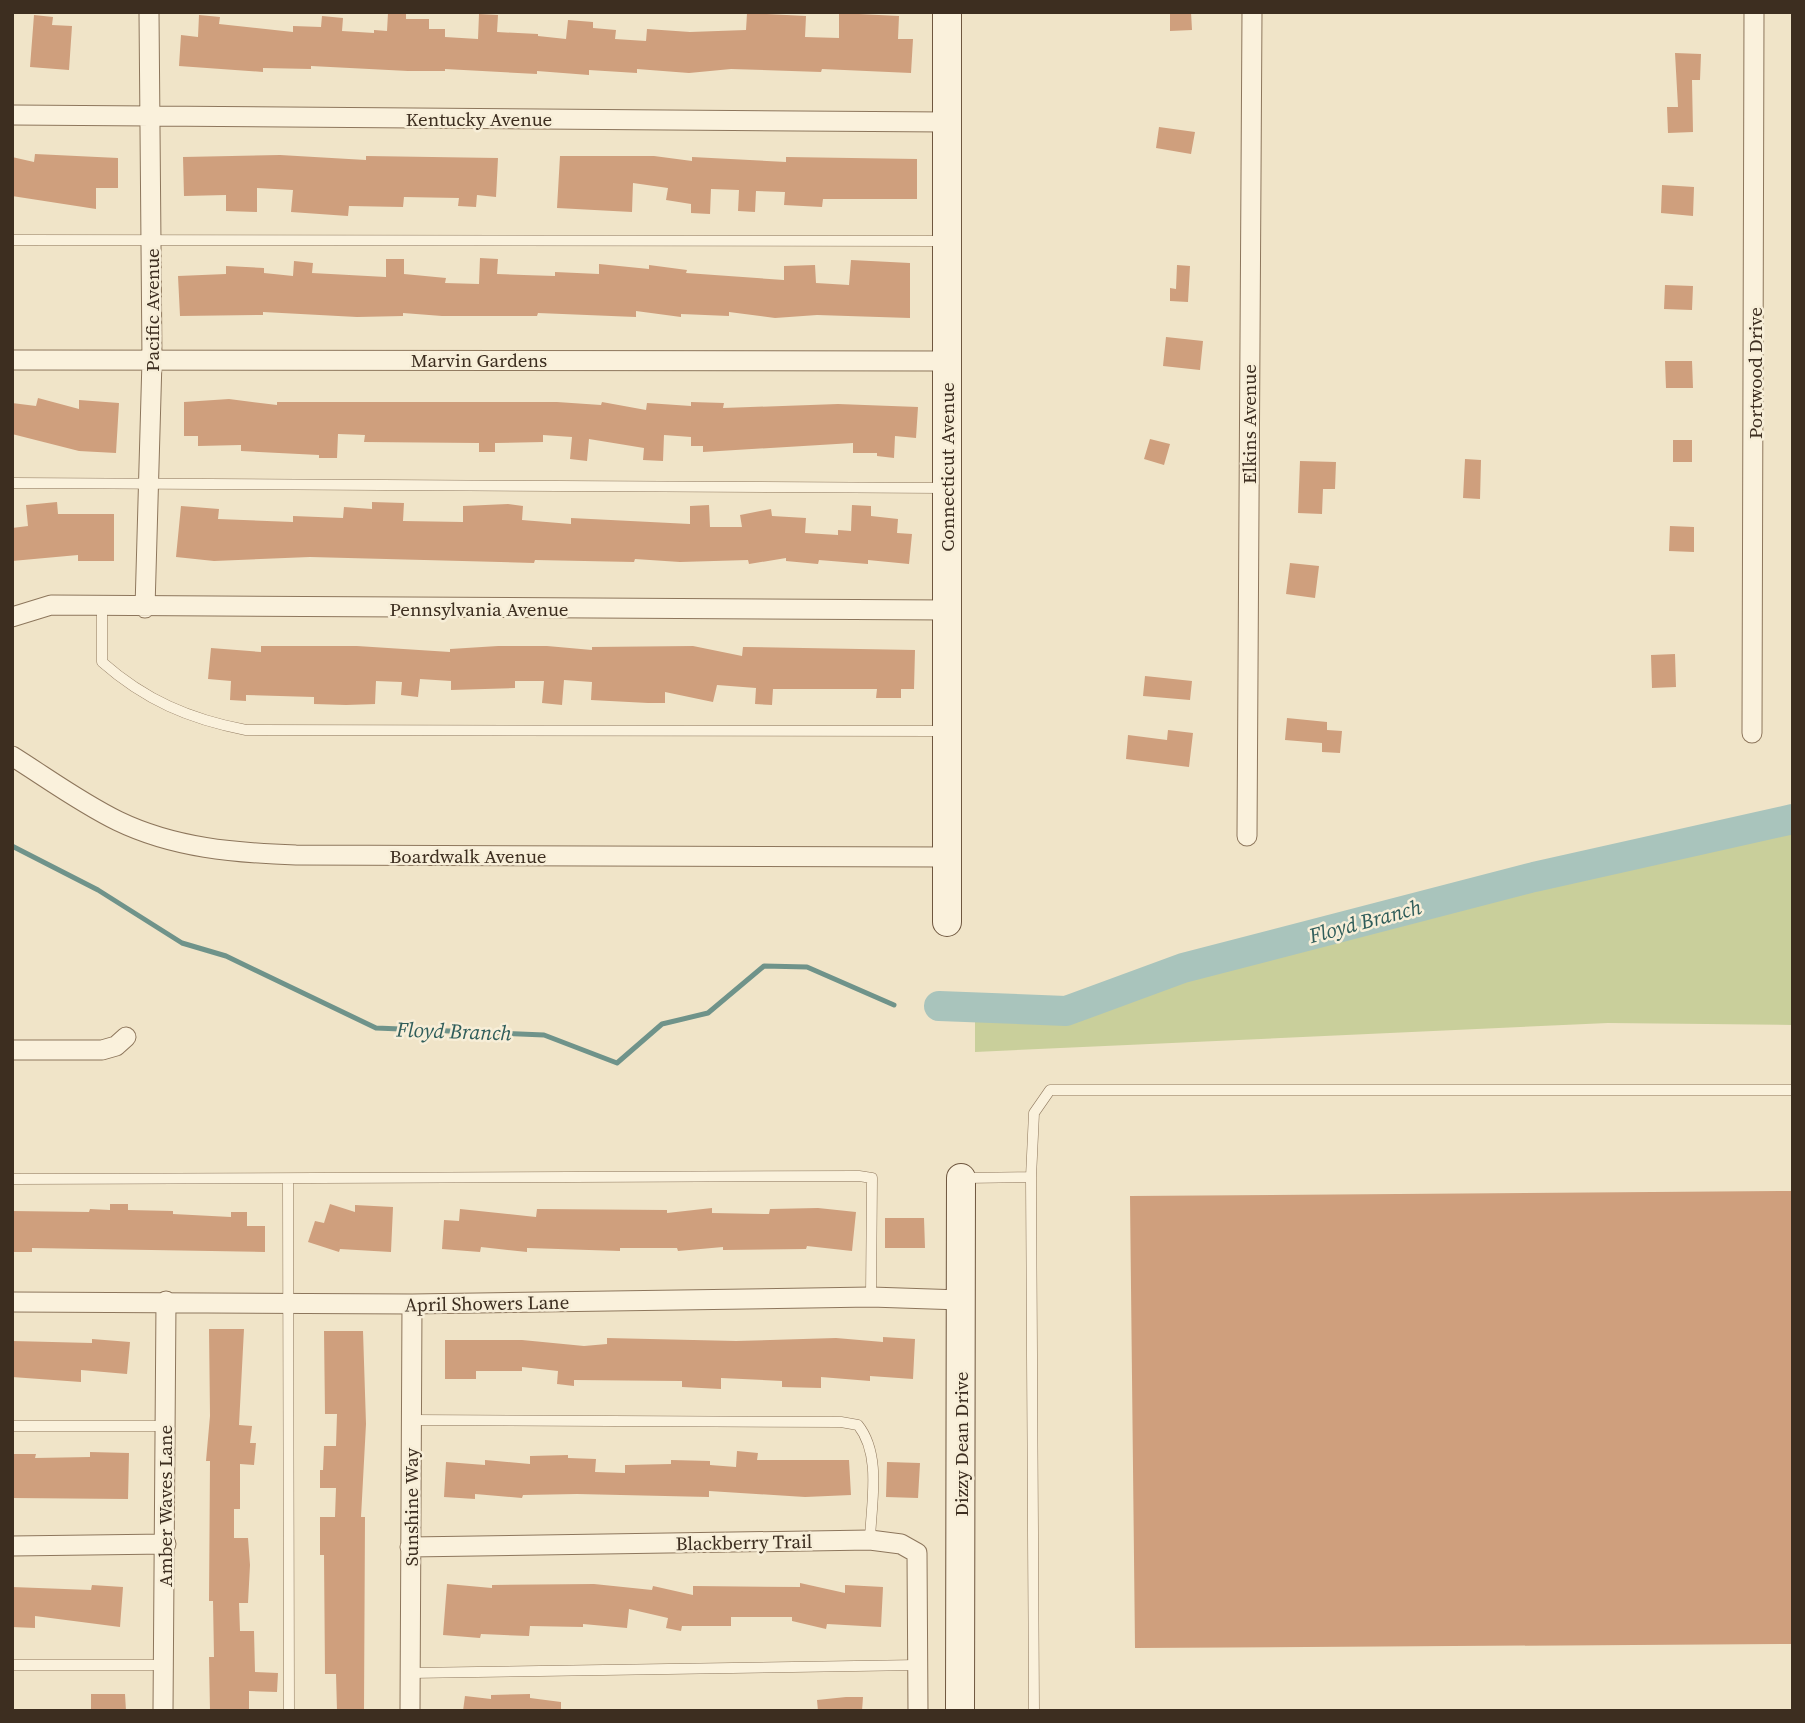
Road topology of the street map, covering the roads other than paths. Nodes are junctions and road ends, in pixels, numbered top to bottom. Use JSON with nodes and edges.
{"nodes":[{"id":1,"x":149,"y":12,"type":"edge"},
{"id":2,"x":947,"y":12,"type":"edge"},
{"id":3,"x":1252,"y":12,"type":"edge"},
{"id":4,"x":1754,"y":12,"type":"edge"},
{"id":5,"x":12,"y":115,"type":"edge"},
{"id":6,"x":148,"y":116,"type":"junction"},
{"id":7,"x":945,"y":122,"type":"junction"},
{"id":8,"x":12,"y":240,"type":"edge"},
{"id":9,"x":152,"y":240,"type":"junction"},
{"id":10,"x":946,"y":241,"type":"junction"},
{"id":11,"x":12,"y":360,"type":"edge"},
{"id":12,"x":152,"y":360,"type":"junction"},
{"id":13,"x":946,"y":361,"type":"junction"},
{"id":14,"x":147,"y":482,"type":"junction"},
{"id":15,"x":12,"y":483,"type":"edge"},
{"id":16,"x":948,"y":488,"type":"junction"},
{"id":17,"x":103,"y":606,"type":"junction"},
{"id":18,"x":145,"y":608,"type":"junction"},
{"id":19,"x":947,"y":610,"type":"junction"},
{"id":20,"x":12,"y":617,"type":"edge"},
{"id":21,"x":946,"y":732,"type":"junction"},
{"id":22,"x":1752,"y":733,"type":"dead end"},
{"id":23,"x":12,"y":757,"type":"edge"},
{"id":24,"x":1247,"y":836,"type":"dead end"},
{"id":25,"x":947,"y":858,"type":"junction"},
{"id":26,"x":947,"y":922,"type":"dead end"},
{"id":27,"x":126,"y":1037,"type":"dead end"},
{"id":28,"x":12,"y":1050,"type":"edge"},
{"id":29,"x":1793,"y":1090,"type":"edge"},
{"id":30,"x":1031,"y":1177,"type":"junction"},
{"id":31,"x":961,"y":1178,"type":"joint"},
{"id":32,"x":12,"y":1179,"type":"edge"},
{"id":33,"x":288,"y":1180,"type":"junction"},
{"id":34,"x":871,"y":1297,"type":"junction"},
{"id":35,"x":961,"y":1300,"type":"junction"},
{"id":36,"x":166,"y":1301,"type":"junction"},
{"id":37,"x":12,"y":1302,"type":"edge"},
{"id":38,"x":288,"y":1304,"type":"junction"},
{"id":39,"x":412,"y":1304,"type":"junction"},
{"id":40,"x":411,"y":1420,"type":"junction"},
{"id":41,"x":12,"y":1426,"type":"edge"},
{"id":42,"x":166,"y":1426,"type":"junction"},
{"id":43,"x":870,"y":1540,"type":"junction"},
{"id":44,"x":166,"y":1544,"type":"junction"},
{"id":45,"x":12,"y":1546,"type":"edge"},
{"id":46,"x":410,"y":1546,"type":"junction"},
{"id":47,"x":12,"y":1665,"type":"edge"},
{"id":48,"x":164,"y":1665,"type":"junction"},
{"id":49,"x":918,"y":1665,"type":"junction"},
{"id":50,"x":410,"y":1673,"type":"junction"},
{"id":51,"x":163,"y":1711,"type":"edge"},
{"id":52,"x":289,"y":1711,"type":"edge"},
{"id":53,"x":410,"y":1711,"type":"edge"},
{"id":54,"x":918,"y":1711,"type":"edge"},
{"id":55,"x":960,"y":1711,"type":"edge"},
{"id":56,"x":1034,"y":1711,"type":"edge"}],
"edges":[{"from":1,"to":6,"type":"street","name":"Pacific Avenue"},
{"from":2,"to":7,"type":"street","name":"Connecticut Avenue"},
{"from":3,"to":24,"type":"street","name":"Elkins Avenue"},
{"from":4,"to":22,"type":"street","name":"Portwood Drive"},
{"from":5,"to":6,"type":"street","name":"Kentucky Avenue"},
{"from":6,"to":7,"type":"street","name":"Kentucky Avenue"},
{"from":6,"to":9,"type":"street","name":"Pacific Avenue"},
{"from":7,"to":10,"type":"street","name":"Connecticut Avenue"},
{"from":8,"to":9,"type":"lane"},
{"from":9,"to":10,"type":"lane"},
{"from":9,"to":12,"type":"street","name":"Pacific Avenue"},
{"from":10,"to":13,"type":"street","name":"Connecticut Avenue"},
{"from":11,"to":12,"type":"street","name":"Marvin Gardens"},
{"from":12,"to":13,"type":"street","name":"Marvin Gardens"},
{"from":12,"to":14,"type":"street","name":"Pacific Avenue"},
{"from":13,"to":16,"type":"street","name":"Connecticut Avenue"},
{"from":14,"to":15,"type":"lane"},
{"from":14,"to":16,"type":"lane"},
{"from":14,"to":18,"type":"street","name":"Pacific Avenue"},
{"from":16,"to":19,"type":"street","name":"Connecticut Avenue"},
{"from":17,"to":18,"type":"street","name":"Pennsylvania Avenue"},
{"from":17,"to":20,"type":"street","name":"Pennsylvania Avenue"},
{"from":17,"to":21,"type":"lane"},
{"from":18,"to":19,"type":"street","name":"Pennsylvania Avenue"},
{"from":19,"to":21,"type":"street","name":"Connecticut Avenue"},
{"from":21,"to":25,"type":"street","name":"Connecticut Avenue"},
{"from":23,"to":25,"type":"street","name":"Boardwalk Avenue"},
{"from":25,"to":26,"type":"street","name":"Connecticut Avenue"},
{"from":27,"to":28,"type":"street"},
{"from":29,"to":30,"type":"lane"},
{"from":30,"to":31,"type":"lane"},
{"from":30,"to":56,"type":"lane"},
{"from":31,"to":35,"type":"street","name":"Dizzy Dean Drive"},
{"from":32,"to":33,"type":"lane"},
{"from":33,"to":34,"type":"lane"},
{"from":33,"to":38,"type":"lane"},
{"from":34,"to":35,"type":"street","name":"April Showers Lane"},
{"from":34,"to":39,"type":"street","name":"April Showers Lane"},
{"from":35,"to":55,"type":"street","name":"Dizzy Dean Drive"},
{"from":36,"to":37,"type":"street","name":"April Showers Lane"},
{"from":36,"to":38,"type":"street","name":"April Showers Lane"},
{"from":36,"to":42,"type":"street","name":"Amber Waves Lane"},
{"from":38,"to":39,"type":"street","name":"April Showers Lane"},
{"from":38,"to":52,"type":"lane"},
{"from":39,"to":40,"type":"street","name":"Sunshine Way"},
{"from":40,"to":43,"type":"lane"},
{"from":40,"to":46,"type":"street","name":"Sunshine Way"},
{"from":41,"to":42,"type":"lane"},
{"from":42,"to":44,"type":"street","name":"Amber Waves Lane"},
{"from":43,"to":46,"type":"street","name":"Blackberry Trail"},
{"from":43,"to":49,"type":"street","name":"Blackberry Trail"},
{"from":44,"to":45,"type":"street"},
{"from":44,"to":48,"type":"street","name":"Amber Waves Lane"},
{"from":46,"to":50,"type":"street","name":"Sunshine Way"},
{"from":47,"to":48,"type":"lane"},
{"from":48,"to":51,"type":"street","name":"Amber Waves Lane"},
{"from":49,"to":50,"type":"lane"},
{"from":49,"to":54,"type":"street","name":"Blackberry Trail"},
{"from":50,"to":53,"type":"street","name":"Sunshine Way"}]}
